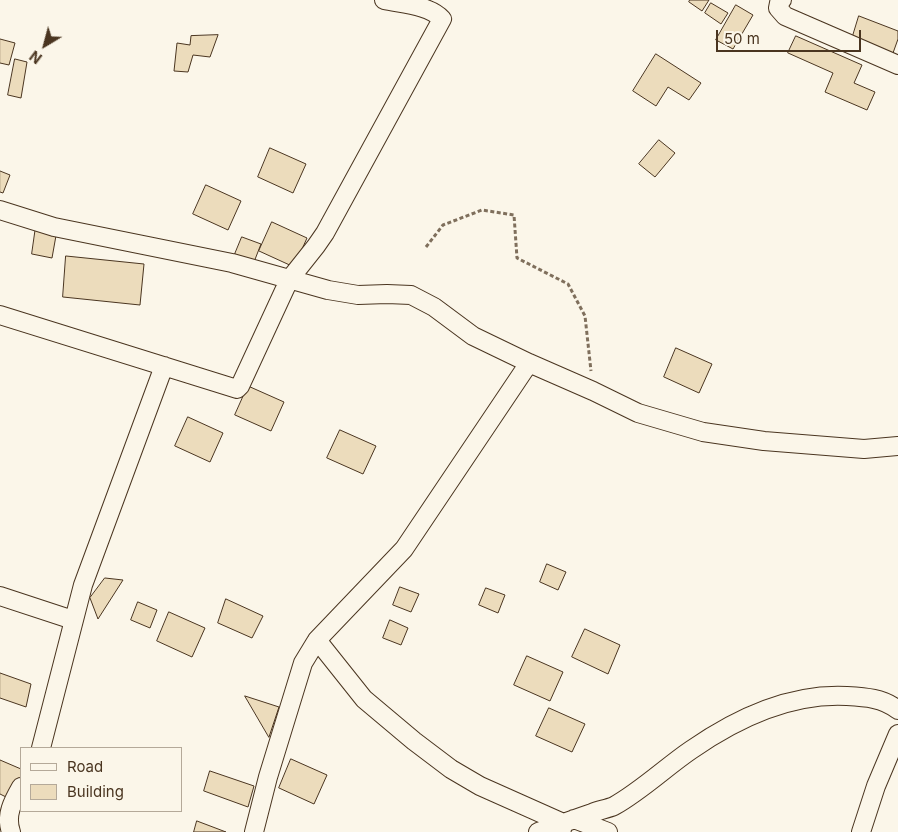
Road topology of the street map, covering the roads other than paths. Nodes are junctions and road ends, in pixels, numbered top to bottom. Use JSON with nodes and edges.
{"nodes":[{"id":1,"x":384,"y":0,"type":"edge"},
{"id":2,"x":782,"y":0,"type":"edge"},
{"id":3,"x":898,"y":65,"type":"edge"},
{"id":4,"x":0,"y":210,"type":"edge"},
{"id":5,"x":289,"y":280,"type":"junction"},
{"id":6,"x":0,"y":315,"type":"edge"},
{"id":7,"x":529,"y":363,"type":"junction"},
{"id":8,"x":164,"y":366,"type":"junction"},
{"id":9,"x":898,"y":446,"type":"edge"},
{"id":10,"x":0,"y":596,"type":"edge"},
{"id":11,"x":73,"y":620,"type":"junction"},
{"id":12,"x":317,"y":640,"type":"junction"},
{"id":13,"x":898,"y":710,"type":"edge"},
{"id":14,"x":898,"y":734,"type":"edge"},
{"id":15,"x":41,"y":747,"type":"edge"},
{"id":16,"x":20,"y":789,"type":"edge"},
{"id":17,"x":566,"y":825,"type":"edge"},
{"id":18,"x":10,"y":832,"type":"edge"},
{"id":19,"x":254,"y":832,"type":"edge"},
{"id":20,"x":538,"y":832,"type":"edge"},
{"id":21,"x":608,"y":832,"type":"edge"},
{"id":22,"x":861,"y":832,"type":"edge"}],
"edges":[{"from":1,"to":5,"type":"street"},
{"from":2,"to":3,"type":"street"},
{"from":4,"to":5,"type":"street"},
{"from":5,"to":7,"type":"street"},
{"from":5,"to":8,"type":"street"},
{"from":6,"to":8,"type":"street"},
{"from":7,"to":9,"type":"street"},
{"from":7,"to":12,"type":"street"},
{"from":8,"to":11,"type":"street"},
{"from":10,"to":11,"type":"street"},
{"from":11,"to":15,"type":"street"},
{"from":12,"to":17,"type":"street"},
{"from":12,"to":19,"type":"street"},
{"from":13,"to":17,"type":"street"},
{"from":14,"to":22,"type":"street"},
{"from":16,"to":18,"type":"street"},
{"from":17,"to":20,"type":"street"},
{"from":17,"to":21,"type":"street"}]}
